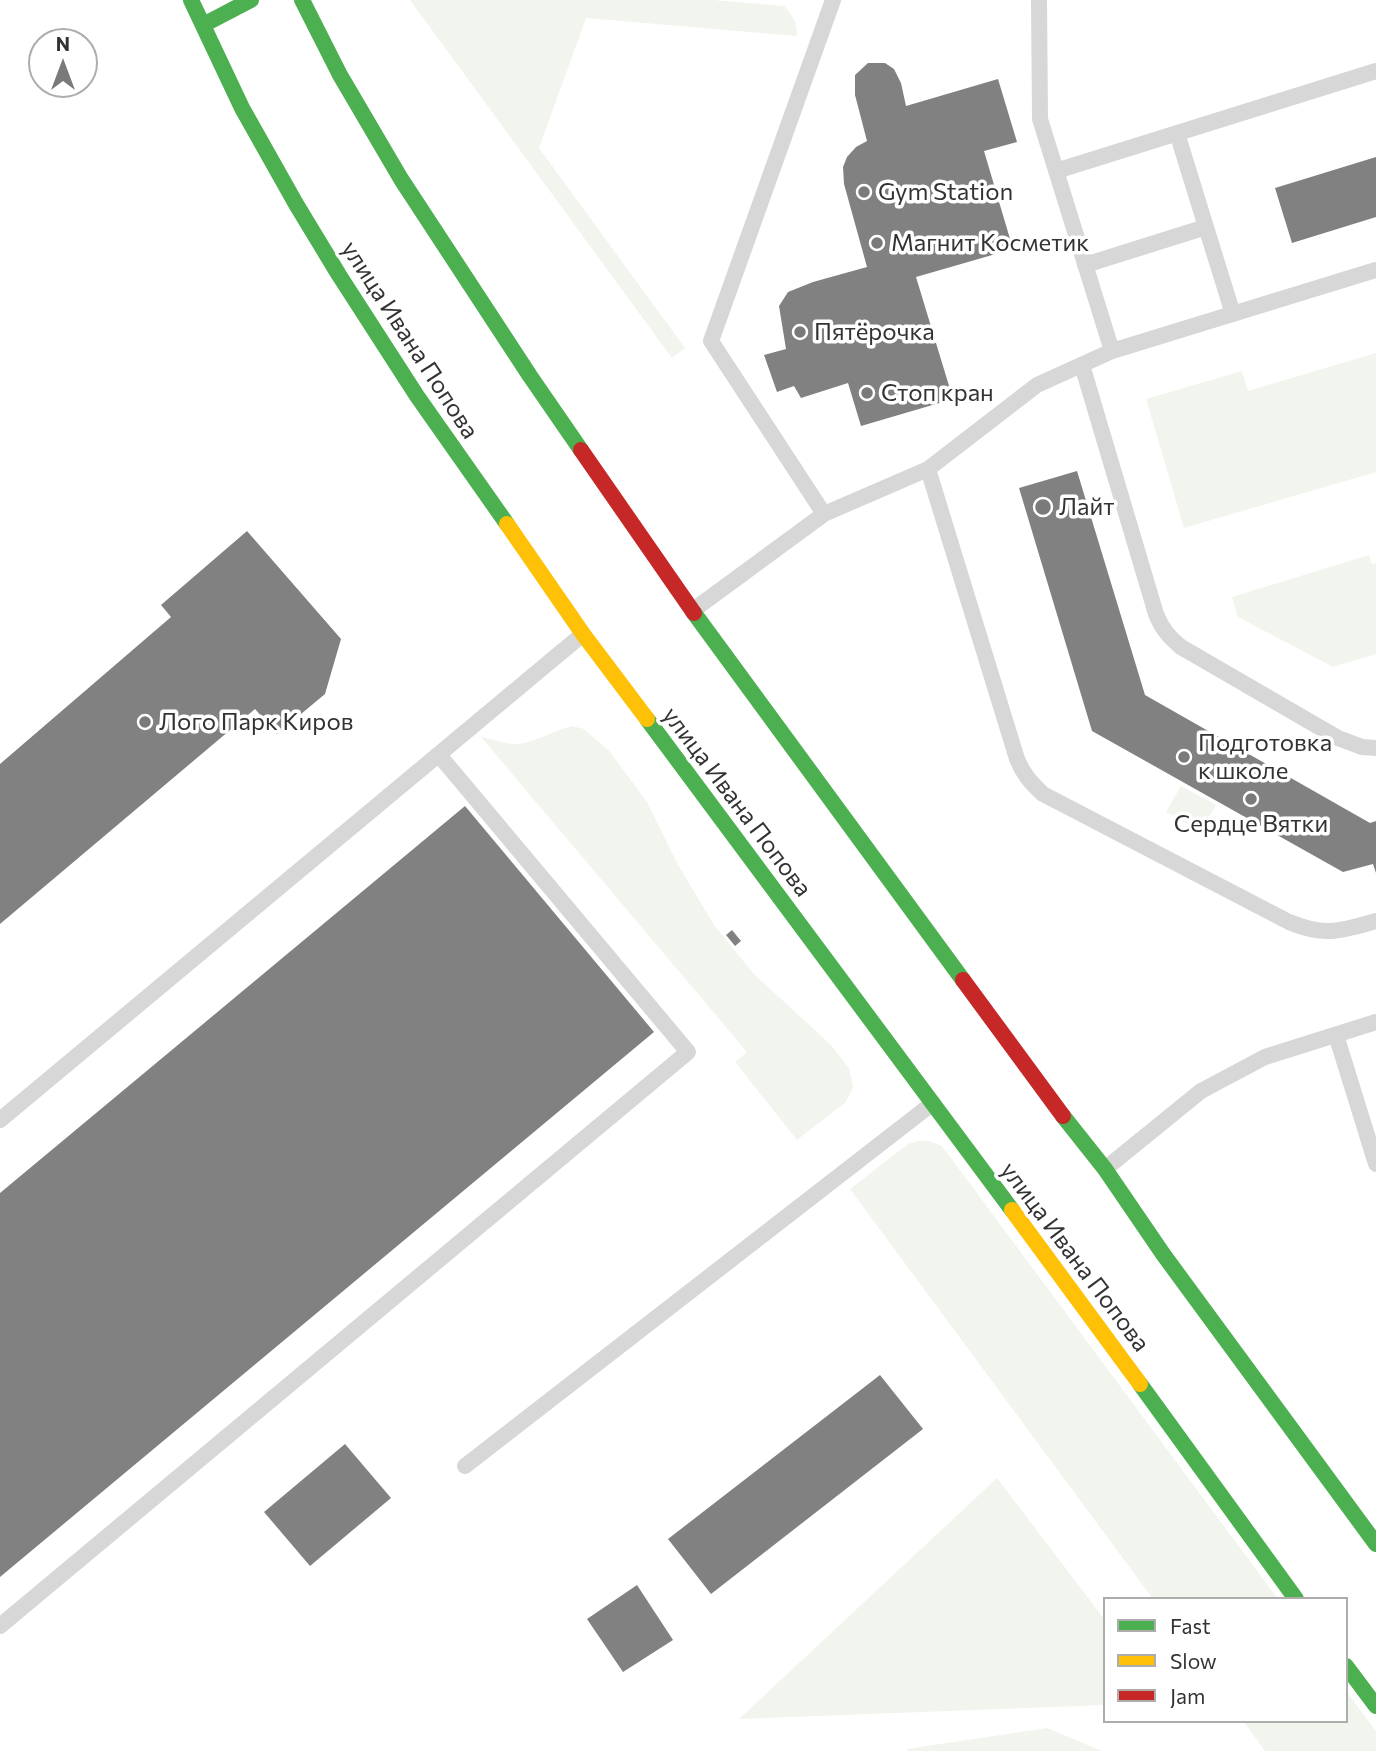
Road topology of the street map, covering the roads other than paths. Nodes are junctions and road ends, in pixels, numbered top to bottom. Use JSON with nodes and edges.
{"nodes":[{"id":1,"x":191,"y":0,"type":"edge"},
{"id":2,"x":251,"y":0,"type":"edge"},
{"id":3,"x":302,"y":0,"type":"edge"},
{"id":4,"x":834,"y":0,"type":"edge"},
{"id":5,"x":1039,"y":0,"type":"edge"},
{"id":6,"x":203,"y":25,"type":"junction"},
{"id":7,"x":1376,"y":71,"type":"edge"},
{"id":8,"x":1177,"y":133,"type":"junction"},
{"id":9,"x":1056,"y":171,"type":"junction"},
{"id":10,"x":1206,"y":228,"type":"junction"},
{"id":11,"x":1086,"y":265,"type":"junction"},
{"id":12,"x":1376,"y":270,"type":"edge"},
{"id":13,"x":1233,"y":314,"type":"junction"},
{"id":14,"x":1112,"y":351,"type":"junction"},
{"id":15,"x":1082,"y":365,"type":"junction"},
{"id":16,"x":929,"y":469,"type":"junction"},
{"id":17,"x":824,"y":514,"type":"junction"},
{"id":18,"x":692,"y":611,"type":"junction"},
{"id":19,"x":583,"y":634,"type":"junction"},
{"id":20,"x":1376,"y":748,"type":"edge"},
{"id":21,"x":439,"y":755,"type":"junction"},
{"id":22,"x":1376,"y":920,"type":"edge"},
{"id":23,"x":1376,"y":1022,"type":"edge"},
{"id":24,"x":1336,"y":1035,"type":"junction"},
{"id":25,"x":933,"y":1103,"type":"junction"},
{"id":26,"x":0,"y":1120,"type":"edge"},
{"id":27,"x":1376,"y":1164,"type":"edge"},
{"id":28,"x":1104,"y":1169,"type":"junction"},
{"id":29,"x":466,"y":1466,"type":"dead end"},
{"id":30,"x":1376,"y":1544,"type":"edge"},
{"id":31,"x":1295,"y":1597,"type":"edge"},
{"id":32,"x":0,"y":1626,"type":"edge"},
{"id":33,"x":1348,"y":1669,"type":"edge"},
{"id":34,"x":1376,"y":1706,"type":"edge"}],
"edges":[{"from":1,"to":6,"type":"main road","name":"улица Ивана Попова"},
{"from":2,"to":6,"type":"main road"},
{"from":3,"to":18,"type":"main road"},
{"from":4,"to":17,"type":"lane"},
{"from":5,"to":9,"type":"lane"},
{"from":6,"to":19,"type":"main road","name":"улица Ивана Попова"},
{"from":7,"to":8,"type":"lane"},
{"from":8,"to":9,"type":"lane"},
{"from":8,"to":10,"type":"lane"},
{"from":9,"to":11,"type":"lane"},
{"from":10,"to":11,"type":"lane"},
{"from":10,"to":13,"type":"lane"},
{"from":11,"to":14,"type":"lane"},
{"from":12,"to":13,"type":"lane"},
{"from":13,"to":14,"type":"lane"},
{"from":14,"to":15,"type":"lane"},
{"from":15,"to":16,"type":"lane"},
{"from":15,"to":20,"type":"lane"},
{"from":16,"to":17,"type":"lane"},
{"from":16,"to":22,"type":"lane"},
{"from":17,"to":18,"type":"lane"},
{"from":18,"to":28,"type":"main road"},
{"from":19,"to":21,"type":"lane"},
{"from":19,"to":25,"type":"main road","name":"улица Ивана Попова"},
{"from":21,"to":26,"type":"lane"},
{"from":21,"to":32,"type":"lane"},
{"from":23,"to":24,"type":"lane"},
{"from":24,"to":27,"type":"lane"},
{"from":24,"to":28,"type":"lane"},
{"from":25,"to":29,"type":"lane"},
{"from":25,"to":31,"type":"main road","name":"улица Ивана Попова"},
{"from":28,"to":30,"type":"main road"},
{"from":33,"to":34,"type":"main road"}]}
